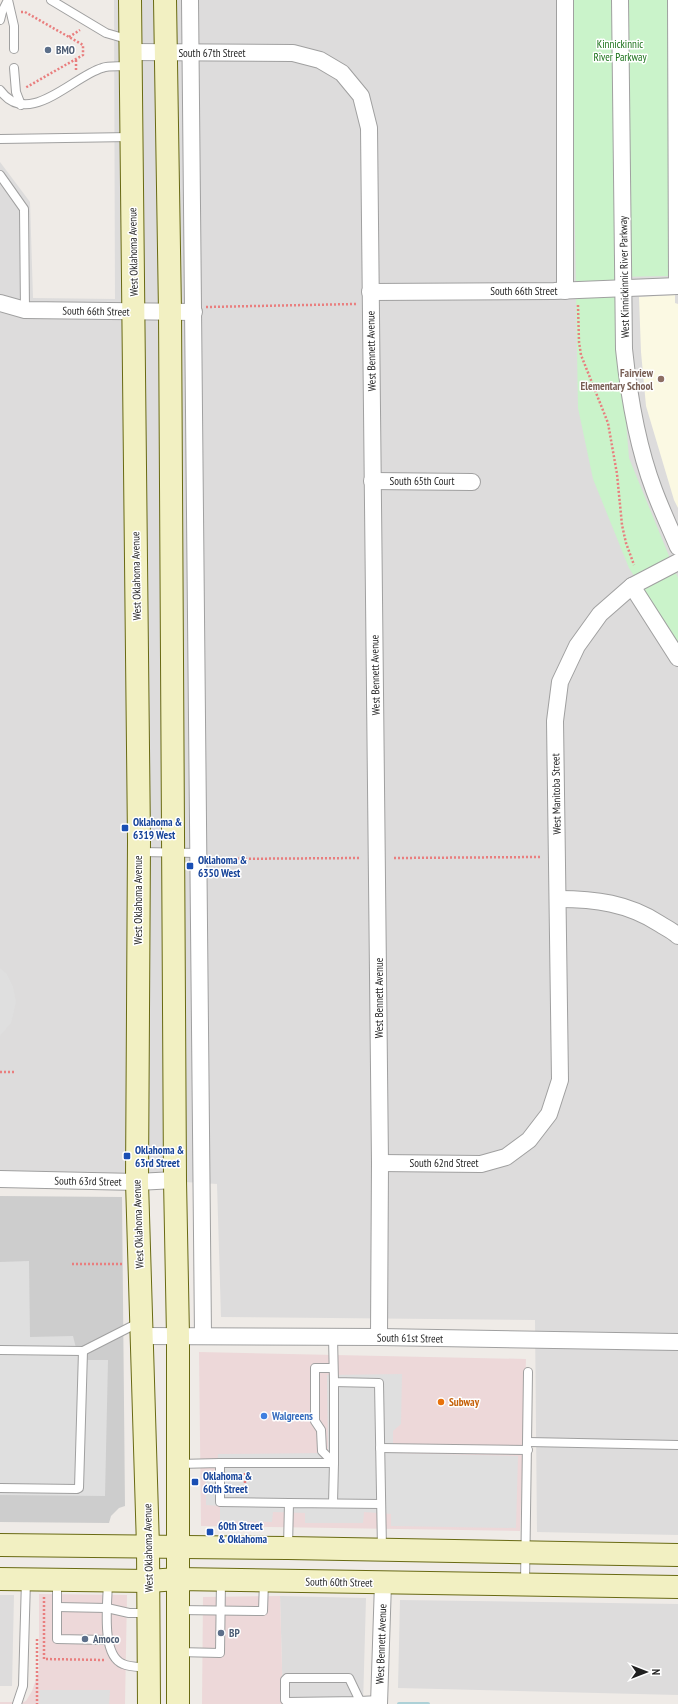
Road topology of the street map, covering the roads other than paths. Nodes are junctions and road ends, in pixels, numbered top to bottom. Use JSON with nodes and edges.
{"nodes":[{"id":1,"x":8,"y":0,"type":"edge"},
{"id":2,"x":51,"y":0,"type":"edge"},
{"id":3,"x":130,"y":0,"type":"edge"},
{"id":4,"x":165,"y":0,"type":"edge"},
{"id":5,"x":190,"y":0,"type":"edge"},
{"id":6,"x":565,"y":0,"type":"edge"},
{"id":7,"x":620,"y":0,"type":"edge"},
{"id":8,"x":676,"y":0,"type":"edge"},
{"id":9,"x":0,"y":20,"type":"edge"},
{"id":10,"x":14,"y":48,"type":"dead end"},
{"id":11,"x":130,"y":53,"type":"junction"},
{"id":12,"x":166,"y":53,"type":"junction"},
{"id":13,"x":190,"y":53,"type":"junction"},
{"id":14,"x":293,"y":53,"type":"joint"},
{"id":15,"x":14,"y":68,"type":"dead end"},
{"id":16,"x":677,"y":75,"type":"edge"},
{"id":17,"x":0,"y":90,"type":"edge"},
{"id":18,"x":20,"y":105,"type":"junction"},
{"id":19,"x":132,"y":137,"type":"junction"},
{"id":20,"x":0,"y":139,"type":"edge"},
{"id":21,"x":0,"y":175,"type":"edge"},
{"id":22,"x":678,"y":287,"type":"edge"},
{"id":23,"x":624,"y":288,"type":"junction"},
{"id":24,"x":565,"y":291,"type":"junction"},
{"id":25,"x":370,"y":292,"type":"junction"},
{"id":26,"x":0,"y":303,"type":"edge"},
{"id":27,"x":194,"y":309,"type":"junction"},
{"id":28,"x":26,"y":310,"type":"junction"},
{"id":29,"x":134,"y":311,"type":"junction"},
{"id":30,"x":170,"y":312,"type":"junction"},
{"id":31,"x":372,"y":481,"type":"junction"},
{"id":32,"x":472,"y":482,"type":"dead end"},
{"id":33,"x":678,"y":546,"type":"edge"},
{"id":34,"x":678,"y":562,"type":"edge"},
{"id":35,"x":632,"y":586,"type":"junction"},
{"id":36,"x":678,"y":658,"type":"edge"},
{"id":37,"x":138,"y":852,"type":"junction"},
{"id":38,"x":173,"y":852,"type":"junction"},
{"id":39,"x":198,"y":853,"type":"junction"},
{"id":40,"x":558,"y":899,"type":"junction"},
{"id":41,"x":678,"y":936,"type":"edge"},
{"id":42,"x":560,"y":1080,"type":"joint"},
{"id":43,"x":380,"y":1163,"type":"junction"},
{"id":44,"x":0,"y":1179,"type":"edge"},
{"id":45,"x":175,"y":1180,"type":"junction"},
{"id":46,"x":137,"y":1182,"type":"junction"},
{"id":47,"x":141,"y":1329,"type":"junction"},
{"id":48,"x":178,"y":1336,"type":"junction"},
{"id":49,"x":203,"y":1336,"type":"junction"},
{"id":50,"x":333,"y":1337,"type":"junction"},
{"id":51,"x":379,"y":1337,"type":"junction"},
{"id":52,"x":678,"y":1342,"type":"edge"},
{"id":53,"x":0,"y":1350,"type":"edge"},
{"id":54,"x":82,"y":1351,"type":"junction"},
{"id":55,"x":333,"y":1368,"type":"junction"},
{"id":56,"x":528,"y":1372,"type":"dead end"},
{"id":57,"x":334,"y":1382,"type":"junction"},
{"id":58,"x":678,"y":1445,"type":"edge"},
{"id":59,"x":528,"y":1446,"type":"junction"},
{"id":60,"x":380,"y":1448,"type":"junction"},
{"id":61,"x":220,"y":1463,"type":"junction"},
{"id":62,"x":334,"y":1463,"type":"junction"},
{"id":63,"x":179,"y":1464,"type":"junction"},
{"id":64,"x":0,"y":1488,"type":"edge"},
{"id":65,"x":289,"y":1503,"type":"junction"},
{"id":66,"x":333,"y":1503,"type":"junction"},
{"id":67,"x":381,"y":1504,"type":"junction"},
{"id":68,"x":0,"y":1545,"type":"edge"},
{"id":69,"x":52,"y":1546,"type":"junction"},
{"id":70,"x":179,"y":1546,"type":"junction"},
{"id":71,"x":148,"y":1547,"type":"junction"},
{"id":72,"x":288,"y":1548,"type":"junction"},
{"id":73,"x":382,"y":1550,"type":"junction"},
{"id":74,"x":485,"y":1551,"type":"junction"},
{"id":75,"x":525,"y":1552,"type":"junction"},
{"id":76,"x":678,"y":1555,"type":"edge"},
{"id":77,"x":0,"y":1579,"type":"edge"},
{"id":78,"x":26,"y":1579,"type":"junction"},
{"id":79,"x":178,"y":1579,"type":"junction"},
{"id":80,"x":55,"y":1580,"type":"junction"},
{"id":81,"x":108,"y":1580,"type":"junction"},
{"id":82,"x":221,"y":1580,"type":"junction"},
{"id":83,"x":148,"y":1581,"type":"junction"},
{"id":84,"x":264,"y":1581,"type":"junction"},
{"id":85,"x":383,"y":1583,"type":"junction"},
{"id":86,"x":525,"y":1584,"type":"junction"},
{"id":87,"x":678,"y":1587,"type":"edge"},
{"id":88,"x":57,"y":1607,"type":"junction"},
{"id":89,"x":107,"y":1608,"type":"junction"},
{"id":90,"x":178,"y":1610,"type":"junction"},
{"id":91,"x":221,"y":1611,"type":"junction"},
{"id":92,"x":148,"y":1613,"type":"junction"},
{"id":93,"x":107,"y":1640,"type":"junction"},
{"id":94,"x":178,"y":1652,"type":"junction"},
{"id":95,"x":148,"y":1668,"type":"junction"},
{"id":96,"x":360,"y":1700,"type":"junction"},
{"id":97,"x":379,"y":1702,"type":"edge"},
{"id":98,"x":17,"y":1704,"type":"edge"},
{"id":99,"x":148,"y":1704,"type":"edge"},
{"id":100,"x":178,"y":1704,"type":"edge"}],
"edges":[{"from":1,"to":9,"type":"lane"},
{"from":1,"to":10,"type":"lane"},
{"from":2,"to":11,"type":"lane"},
{"from":3,"to":11,"type":"main road","name":"West Oklahoma Avenue"},
{"from":4,"to":12,"type":"main road"},
{"from":5,"to":13,"type":"street"},
{"from":6,"to":24,"type":"street"},
{"from":7,"to":23,"type":"street","name":"West Kinnickinnic River Parkway"},
{"from":8,"to":16,"type":"street"},
{"from":11,"to":12,"type":"street","name":"South 67th Street"},
{"from":11,"to":18,"type":"lane"},
{"from":11,"to":19,"type":"main road","name":"West Oklahoma Avenue"},
{"from":12,"to":13,"type":"street","name":"South 67th Street"},
{"from":12,"to":30,"type":"main road"},
{"from":13,"to":14,"type":"street","name":"South 67th Street"},
{"from":13,"to":27,"type":"street"},
{"from":14,"to":25,"type":"street","name":"West Bennett Avenue"},
{"from":15,"to":18,"type":"lane"},
{"from":16,"to":22,"type":"street"},
{"from":17,"to":18,"type":"lane"},
{"from":19,"to":20,"type":"lane"},
{"from":19,"to":29,"type":"main road","name":"West Oklahoma Avenue"},
{"from":21,"to":28,"type":"lane"},
{"from":22,"to":23,"type":"street","name":"South 66th Street"},
{"from":23,"to":24,"type":"street","name":"South 66th Street"},
{"from":23,"to":33,"type":"street","name":"West Kinnickinnic River Parkway"},
{"from":24,"to":25,"type":"street","name":"South 66th Street"},
{"from":25,"to":31,"type":"street","name":"West Bennett Avenue"},
{"from":26,"to":28,"type":"street","name":"South 66th Street"},
{"from":27,"to":30,"type":"street","name":"South 66th Street"},
{"from":27,"to":39,"type":"street"},
{"from":28,"to":29,"type":"street","name":"South 66th Street"},
{"from":29,"to":30,"type":"street","name":"South 66th Street"},
{"from":29,"to":37,"type":"main road","name":"West Oklahoma Avenue"},
{"from":30,"to":38,"type":"main road"},
{"from":31,"to":32,"type":"street","name":"South 65th Court"},
{"from":31,"to":43,"type":"street","name":"West Bennett Avenue"},
{"from":34,"to":35,"type":"street","name":"West Manitoba Street"},
{"from":35,"to":36,"type":"street"},
{"from":35,"to":40,"type":"street","name":"West Manitoba Street"},
{"from":37,"to":38,"type":"lane"},
{"from":37,"to":46,"type":"main road","name":"West Oklahoma Avenue"},
{"from":38,"to":39,"type":"lane"},
{"from":38,"to":45,"type":"main road"},
{"from":39,"to":49,"type":"street"},
{"from":40,"to":41,"type":"street"},
{"from":40,"to":42,"type":"street","name":"West Manitoba Street"},
{"from":42,"to":43,"type":"street","name":"South 62nd Street"},
{"from":43,"to":51,"type":"street","name":"West Bennett Avenue"},
{"from":44,"to":46,"type":"street","name":"South 63rd Street"},
{"from":45,"to":46,"type":"street","name":"South 63rd Street"},
{"from":45,"to":48,"type":"main road"},
{"from":46,"to":47,"type":"main road","name":"West Oklahoma Avenue"},
{"from":47,"to":48,"type":"street","name":"South 61st Street"},
{"from":47,"to":54,"type":"lane"},
{"from":47,"to":71,"type":"main road","name":"West Oklahoma Avenue"},
{"from":48,"to":49,"type":"street","name":"South 61st Street"},
{"from":48,"to":63,"type":"main road"},
{"from":49,"to":50,"type":"street","name":"South 61st Street"},
{"from":50,"to":51,"type":"street","name":"South 61st Street"},
{"from":50,"to":55,"type":"lane"},
{"from":51,"to":52,"type":"street","name":"South 61st Street"},
{"from":53,"to":54,"type":"lane"},
{"from":54,"to":64,"type":"lane"},
{"from":55,"to":57,"type":"lane"},
{"from":55,"to":62,"type":"lane"},
{"from":56,"to":59,"type":"lane"},
{"from":57,"to":60,"type":"lane"},
{"from":57,"to":62,"type":"lane"},
{"from":58,"to":59,"type":"lane"},
{"from":59,"to":60,"type":"lane"},
{"from":59,"to":75,"type":"lane"},
{"from":60,"to":67,"type":"lane"},
{"from":61,"to":62,"type":"lane"},
{"from":61,"to":63,"type":"lane"},
{"from":61,"to":65,"type":"lane"},
{"from":62,"to":66,"type":"lane"},
{"from":63,"to":70,"type":"main road"},
{"from":65,"to":66,"type":"lane"},
{"from":65,"to":72,"type":"lane"},
{"from":66,"to":67,"type":"lane"},
{"from":67,"to":73,"type":"lane"},
{"from":68,"to":69,"type":"main road"},
{"from":69,"to":71,"type":"main road"},
{"from":69,"to":80,"type":"main road"},
{"from":70,"to":71,"type":"main road"},
{"from":70,"to":72,"type":"main road"},
{"from":70,"to":79,"type":"main road"},
{"from":71,"to":83,"type":"main road","name":"West Oklahoma Avenue"},
{"from":72,"to":73,"type":"main road"},
{"from":73,"to":74,"type":"main road"},
{"from":74,"to":75,"type":"main road"},
{"from":74,"to":85,"type":"main road"},
{"from":75,"to":76,"type":"main road"},
{"from":75,"to":86,"type":"lane"},
{"from":77,"to":78,"type":"main road","name":"South 60th Street"},
{"from":78,"to":80,"type":"main road","name":"South 60th Street"},
{"from":78,"to":98,"type":"lane"},
{"from":79,"to":82,"type":"main road","name":"South 60th Street"},
{"from":79,"to":83,"type":"main road","name":"South 60th Street"},
{"from":79,"to":90,"type":"main road"},
{"from":80,"to":81,"type":"main road","name":"South 60th Street"},
{"from":80,"to":88,"type":"lane"},
{"from":81,"to":83,"type":"main road","name":"South 60th Street"},
{"from":81,"to":89,"type":"lane"},
{"from":82,"to":84,"type":"main road","name":"South 60th Street"},
{"from":82,"to":91,"type":"lane"},
{"from":83,"to":92,"type":"main road","name":"West Oklahoma Avenue"},
{"from":84,"to":85,"type":"main road","name":"South 60th Street"},
{"from":84,"to":91,"type":"lane"},
{"from":85,"to":86,"type":"main road","name":"South 60th Street"},
{"from":85,"to":97,"type":"street","name":"West Bennett Avenue"},
{"from":86,"to":87,"type":"main road","name":"South 60th Street"},
{"from":88,"to":89,"type":"lane"},
{"from":88,"to":93,"type":"lane"},
{"from":89,"to":92,"type":"lane"},
{"from":89,"to":93,"type":"lane"},
{"from":90,"to":91,"type":"lane"},
{"from":90,"to":94,"type":"main road"},
{"from":91,"to":94,"type":"lane"},
{"from":92,"to":95,"type":"main road","name":"West Oklahoma Avenue"},
{"from":93,"to":95,"type":"lane"},
{"from":94,"to":100,"type":"main road"},
{"from":95,"to":99,"type":"main road","name":"West Oklahoma Avenue"},
{"from":96,"to":96,"type":"lane"},
{"from":96,"to":97,"type":"lane"}]}
